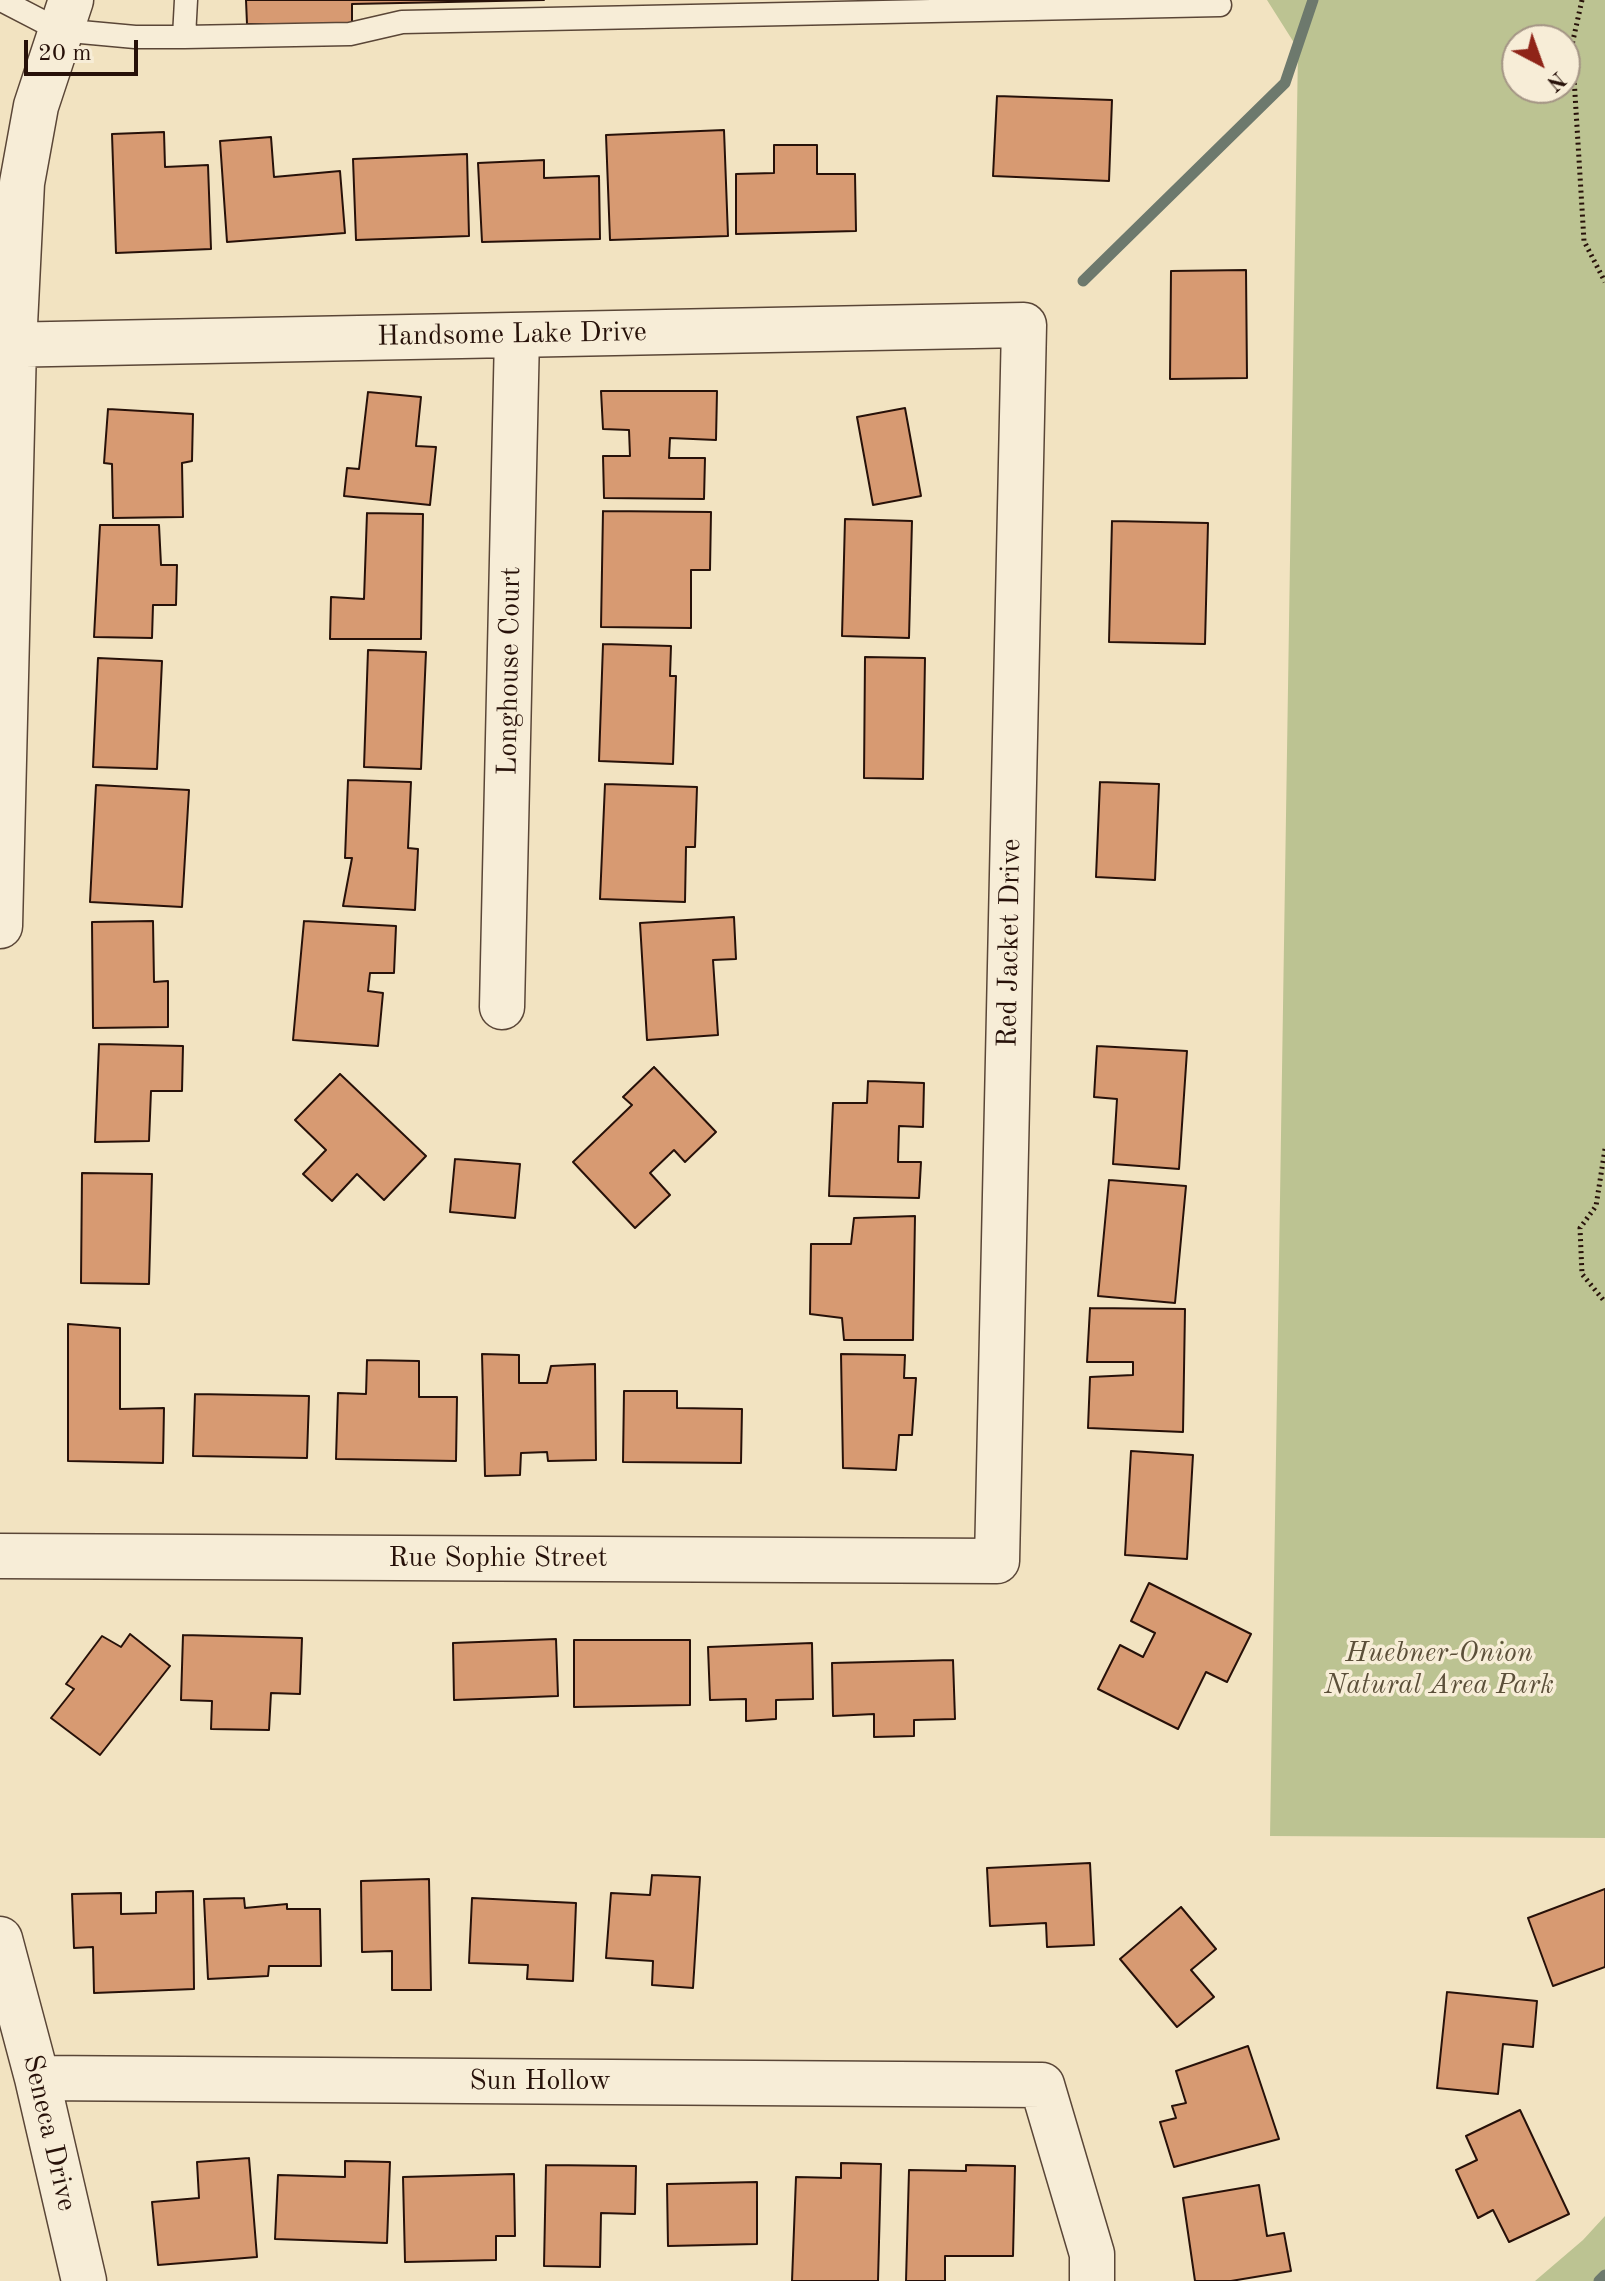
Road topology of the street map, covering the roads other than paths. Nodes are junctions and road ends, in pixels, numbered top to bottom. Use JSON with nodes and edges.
{"nodes":[{"id":1,"x":1,"y":0,"type":"edge"},
{"id":2,"x":186,"y":0,"type":"edge"},
{"id":3,"x":1217,"y":0,"type":"edge"},
{"id":4,"x":65,"y":15,"type":"edge"},
{"id":5,"x":184,"y":37,"type":"junction"},
{"id":6,"x":1024,"y":325,"type":"joint"},
{"id":7,"x":517,"y":335,"type":"junction"},
{"id":8,"x":7,"y":345,"type":"edge"},
{"id":9,"x":0,"y":926,"type":"edge"},
{"id":10,"x":502,"y":1007,"type":"dead end"},
{"id":11,"x":0,"y":1556,"type":"edge"},
{"id":12,"x":997,"y":1561,"type":"joint"},
{"id":13,"x":0,"y":1939,"type":"edge"},
{"id":14,"x":37,"y":2078,"type":"junction"},
{"id":15,"x":84,"y":2281,"type":"edge"},
{"id":16,"x":1092,"y":2281,"type":"edge"}],
"edges":[{"from":1,"to":4,"type":"lane"},
{"from":2,"to":5,"type":"lane"},
{"from":3,"to":5,"type":"lane"},
{"from":4,"to":5,"type":"lane"},
{"from":4,"to":8,"type":"street"},
{"from":6,"to":7,"type":"street","name":"Handsome Lake Drive"},
{"from":6,"to":12,"type":"street","name":"Red Jacket Drive"},
{"from":7,"to":8,"type":"street","name":"Handsome Lake Drive"},
{"from":7,"to":10,"type":"street","name":"Longhouse Court"},
{"from":8,"to":9,"type":"street"},
{"from":11,"to":12,"type":"street","name":"Rue Sophie Street"},
{"from":13,"to":14,"type":"street","name":"Seneca Drive"},
{"from":14,"to":15,"type":"street","name":"Seneca Drive"},
{"from":14,"to":16,"type":"street","name":"Sun Hollow"}]}
